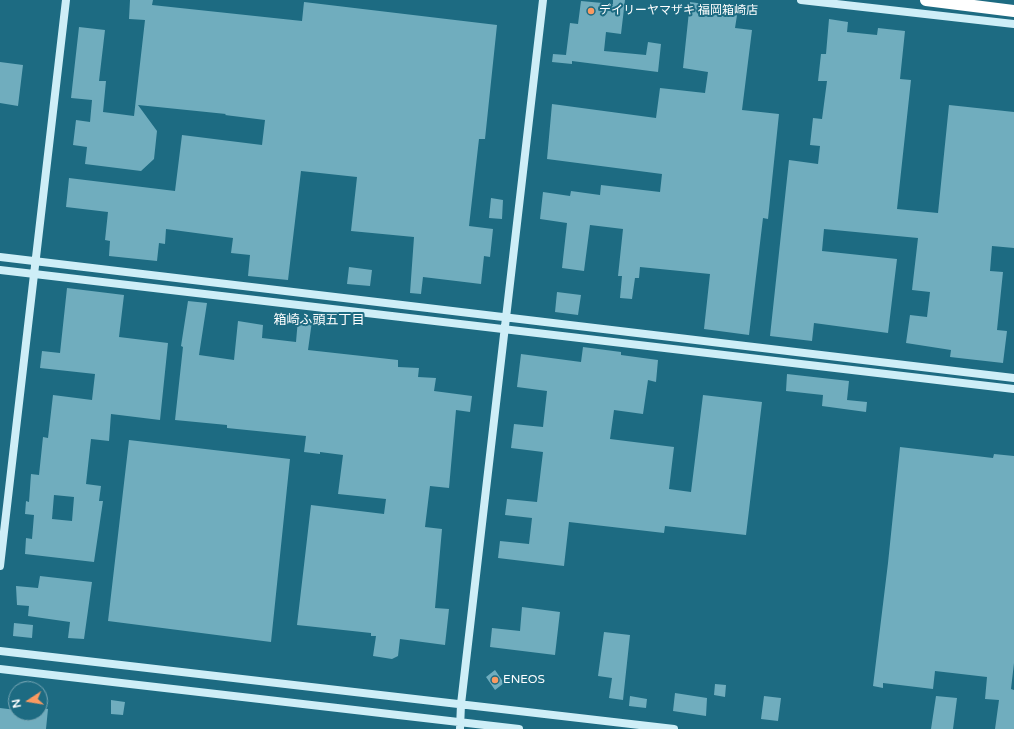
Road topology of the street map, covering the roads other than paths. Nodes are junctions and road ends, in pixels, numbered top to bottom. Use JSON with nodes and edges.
{"nodes":[{"id":1,"x":66,"y":0,"type":"edge"},
{"id":2,"x":543,"y":0,"type":"edge"},
{"id":3,"x":801,"y":0,"type":"edge"},
{"id":4,"x":926,"y":0,"type":"edge"},
{"id":5,"x":1014,"y":12,"type":"edge"},
{"id":6,"x":1014,"y":24,"type":"edge"},
{"id":7,"x":0,"y":257,"type":"edge"},
{"id":8,"x":36,"y":261,"type":"junction"},
{"id":9,"x":0,"y":270,"type":"edge"},
{"id":10,"x":34,"y":274,"type":"junction"},
{"id":11,"x":507,"y":318,"type":"junction"},
{"id":12,"x":505,"y":329,"type":"junction"},
{"id":13,"x":1014,"y":378,"type":"edge"},
{"id":14,"x":1014,"y":388,"type":"edge"},
{"id":15,"x":0,"y":566,"type":"edge"},
{"id":16,"x":0,"y":651,"type":"edge"},
{"id":17,"x":0,"y":669,"type":"edge"},
{"id":18,"x":461,"y":704,"type":"junction"},
{"id":19,"x":460,"y":726,"type":"edge"},
{"id":20,"x":519,"y":729,"type":"edge"},
{"id":21,"x":674,"y":729,"type":"edge"}],
"edges":[{"from":1,"to":8,"type":"street"},
{"from":2,"to":11,"type":"street"},
{"from":3,"to":6,"type":"street"},
{"from":4,"to":5,"type":"highway"},
{"from":7,"to":8,"type":"street"},
{"from":8,"to":10,"type":"street"},
{"from":8,"to":11,"type":"street"},
{"from":9,"to":10,"type":"street"},
{"from":10,"to":12,"type":"street"},
{"from":10,"to":15,"type":"street"},
{"from":11,"to":12,"type":"street"},
{"from":11,"to":13,"type":"street"},
{"from":12,"to":14,"type":"street"},
{"from":12,"to":18,"type":"street"},
{"from":16,"to":18,"type":"street"},
{"from":17,"to":19,"type":"street"},
{"from":18,"to":19,"type":"street"},
{"from":18,"to":21,"type":"street"},
{"from":19,"to":20,"type":"street"}]}
